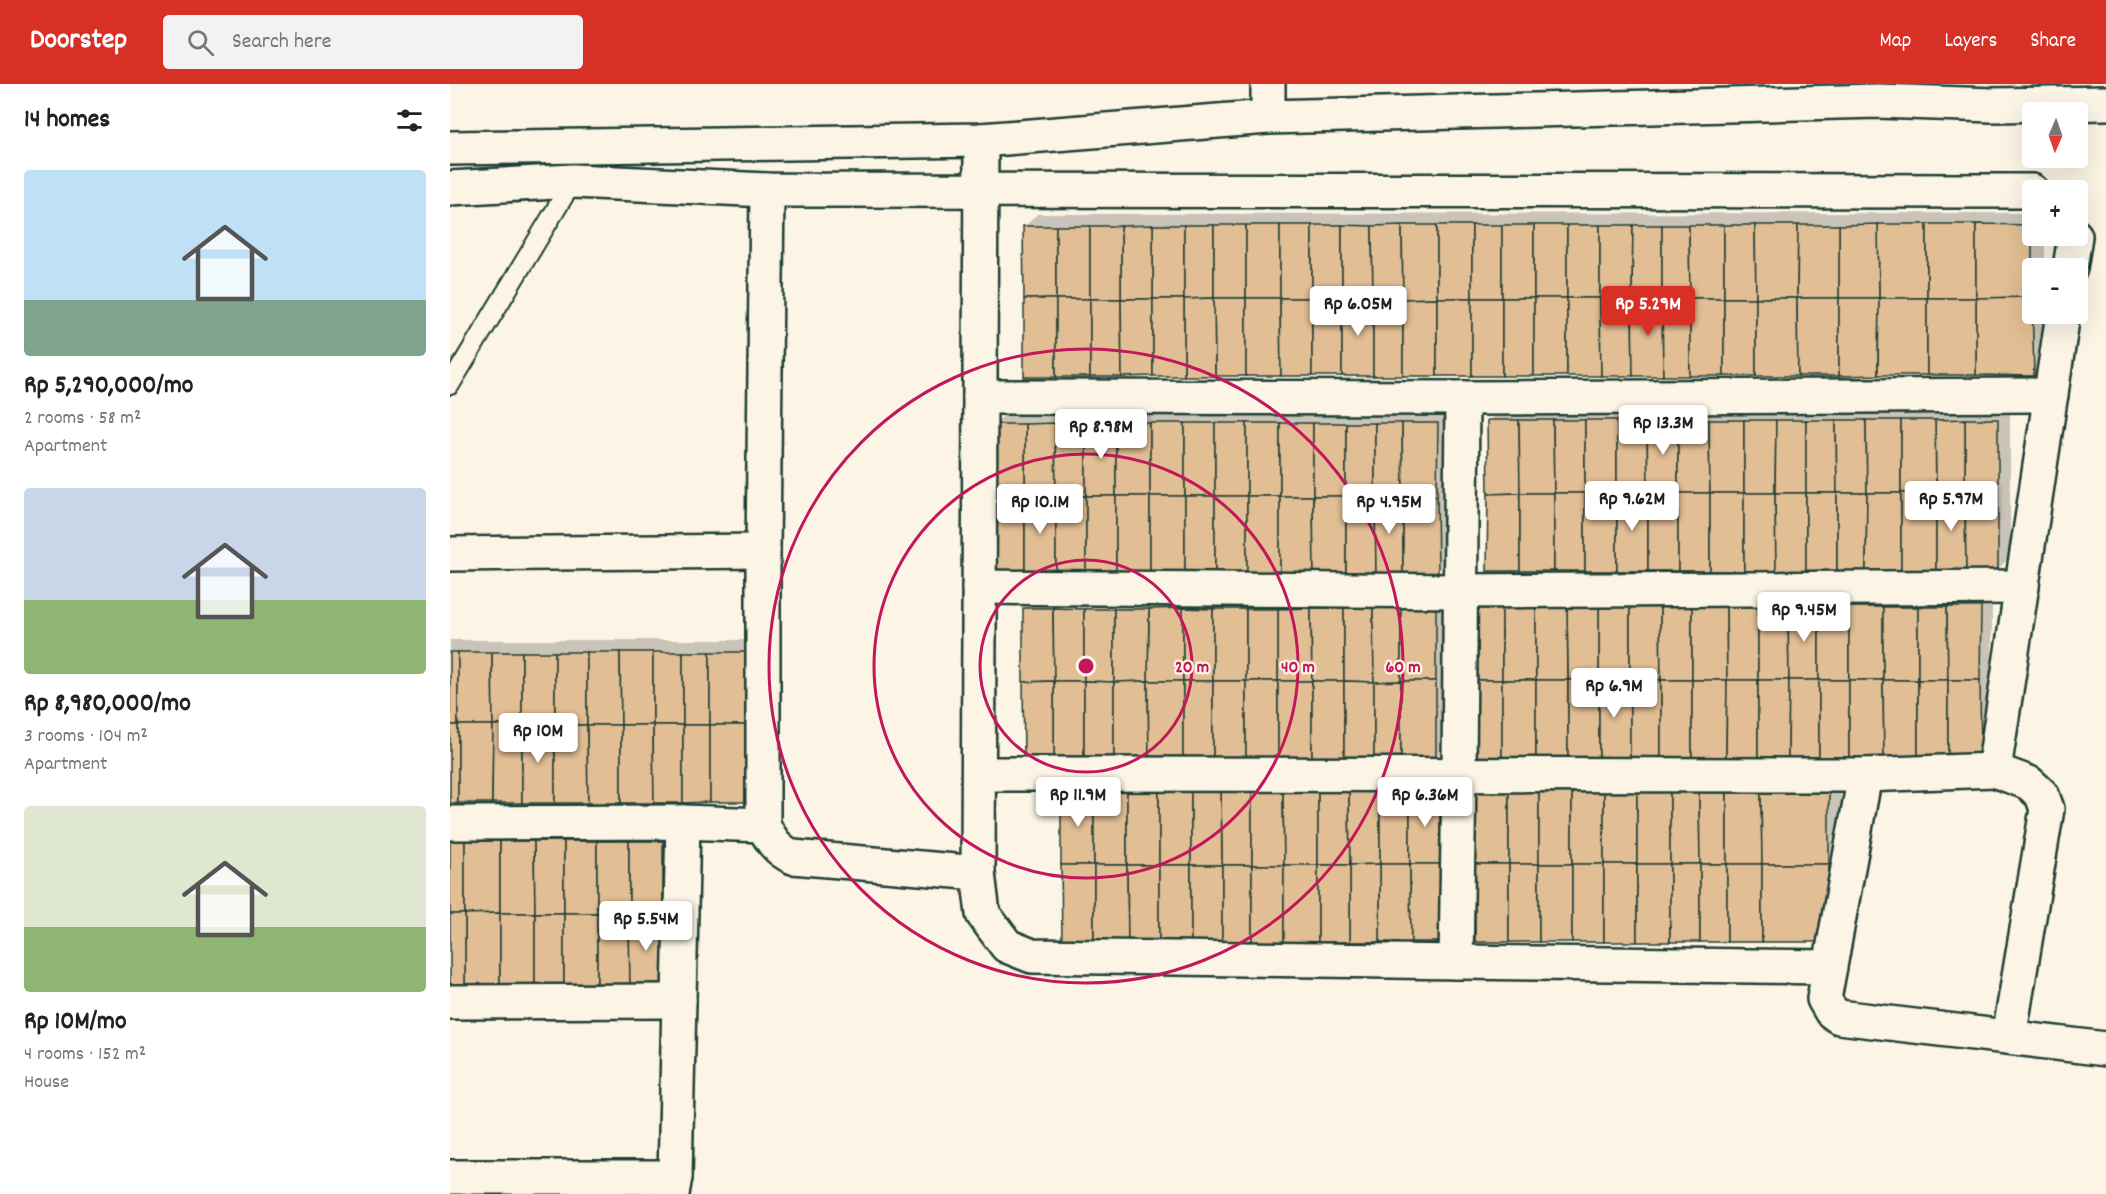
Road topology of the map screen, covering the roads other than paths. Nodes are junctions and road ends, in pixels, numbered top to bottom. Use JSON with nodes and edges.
{"nodes":[{"id":1,"x":1268,"y":84,"type":"edge"},
{"id":2,"x":2106,"y":103,"type":"edge"},
{"id":3,"x":1268,"y":117,"type":"junction"},
{"id":4,"x":981,"y":140,"type":"junction"},
{"id":5,"x":450,"y":148,"type":"edge"},
{"id":6,"x":573,"y":181,"type":"junction"},
{"id":7,"x":450,"y":188,"type":"edge"},
{"id":8,"x":767,"y":190,"type":"junction"},
{"id":9,"x":981,"y":190,"type":"junction"},
{"id":10,"x":2022,"y":192,"type":"edge"},
{"id":11,"x":2062,"y":324,"type":"edge"},
{"id":12,"x":450,"y":385,"type":"edge"},
{"id":13,"x":2051,"y":395,"type":"junction"},
{"id":14,"x":980,"y":397,"type":"junction"},
{"id":15,"x":1462,"y":398,"type":"junction"},
{"id":16,"x":763,"y":551,"type":"junction"},
{"id":17,"x":450,"y":554,"type":"edge"},
{"id":18,"x":2022,"y":586,"type":"junction"},
{"id":19,"x":979,"y":587,"type":"junction"},
{"id":20,"x":1460,"y":591,"type":"junction"},
{"id":21,"x":1994,"y":770,"type":"junction"},
{"id":22,"x":979,"y":774,"type":"junction"},
{"id":23,"x":1459,"y":775,"type":"junction"},
{"id":24,"x":1865,"y":775,"type":"junction"},
{"id":25,"x":683,"y":822,"type":"junction"},
{"id":26,"x":450,"y":823,"type":"edge"},
{"id":27,"x":763,"y":825,"type":"junction"},
{"id":28,"x":978,"y":873,"type":"junction"},
{"id":29,"x":1455,"y":962,"type":"junction"},
{"id":30,"x":1830,"y":967,"type":"junction"},
{"id":31,"x":450,"y":1002,"type":"edge"},
{"id":32,"x":679,"y":1002,"type":"junction"},
{"id":33,"x":2009,"y":1037,"type":"junction"},
{"id":34,"x":2106,"y":1049,"type":"edge"},
{"id":35,"x":450,"y":1178,"type":"edge"},
{"id":36,"x":674,"y":1185,"type":"edge"}],
"edges":[{"from":1,"to":3,"type":"street"},
{"from":2,"to":3,"type":"street"},
{"from":3,"to":4,"type":"street"},
{"from":4,"to":5,"type":"street"},
{"from":4,"to":9,"type":"street"},
{"from":6,"to":7,"type":"street"},
{"from":6,"to":8,"type":"street"},
{"from":6,"to":12,"type":"lane"},
{"from":8,"to":9,"type":"street"},
{"from":8,"to":16,"type":"street"},
{"from":9,"to":10,"type":"street"},
{"from":9,"to":14,"type":"street"},
{"from":11,"to":13,"type":"street"},
{"from":13,"to":15,"type":"street"},
{"from":13,"to":18,"type":"street"},
{"from":14,"to":15,"type":"street"},
{"from":14,"to":19,"type":"street"},
{"from":15,"to":20,"type":"street"},
{"from":16,"to":17,"type":"street"},
{"from":16,"to":27,"type":"street"},
{"from":18,"to":20,"type":"street"},
{"from":18,"to":21,"type":"street"},
{"from":19,"to":20,"type":"street"},
{"from":19,"to":22,"type":"street"},
{"from":20,"to":23,"type":"street"},
{"from":21,"to":24,"type":"street"},
{"from":21,"to":33,"type":"street"},
{"from":22,"to":23,"type":"street"},
{"from":22,"to":28,"type":"street"},
{"from":23,"to":24,"type":"street"},
{"from":23,"to":29,"type":"street"},
{"from":24,"to":30,"type":"street"},
{"from":25,"to":26,"type":"street"},
{"from":25,"to":27,"type":"street"},
{"from":25,"to":32,"type":"street"},
{"from":27,"to":28,"type":"street"},
{"from":28,"to":29,"type":"street"},
{"from":29,"to":30,"type":"street"},
{"from":30,"to":33,"type":"street"},
{"from":31,"to":32,"type":"street"},
{"from":32,"to":36,"type":"street"},
{"from":33,"to":34,"type":"street"},
{"from":35,"to":36,"type":"street"}]}
